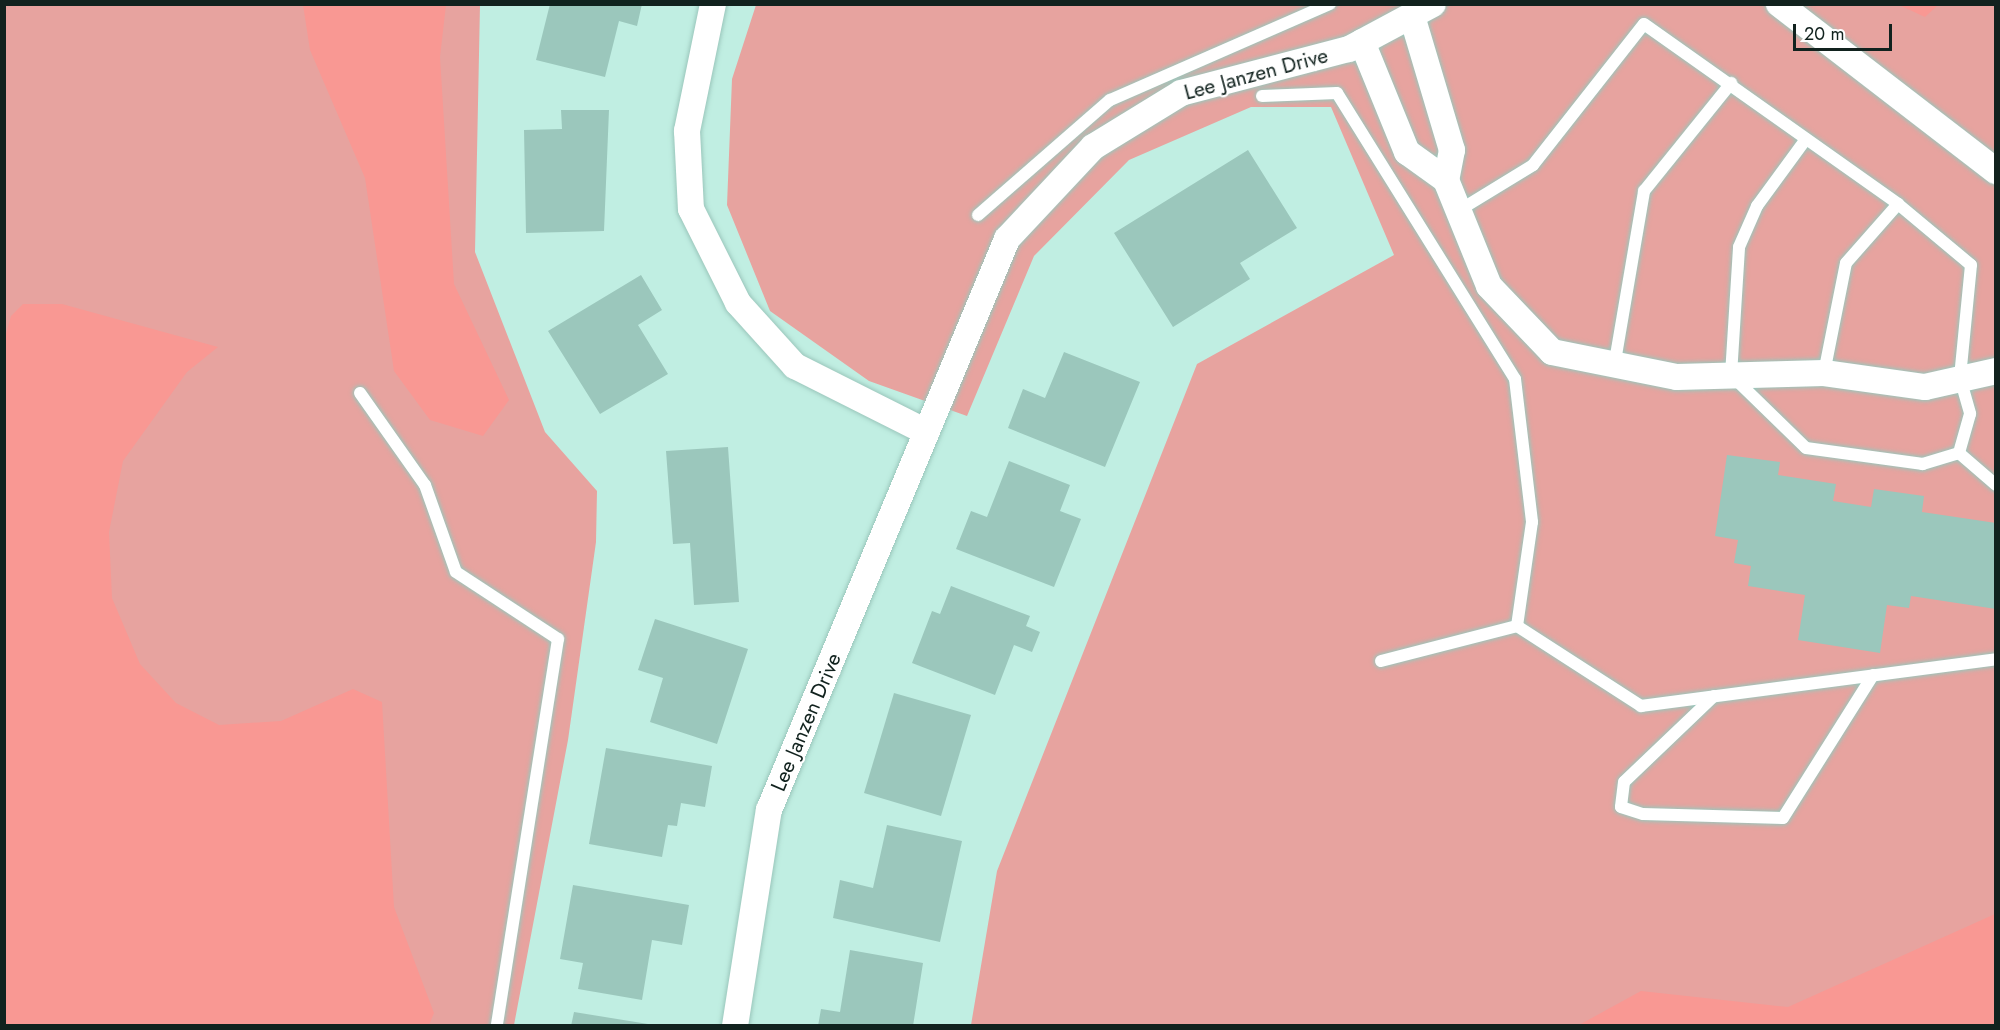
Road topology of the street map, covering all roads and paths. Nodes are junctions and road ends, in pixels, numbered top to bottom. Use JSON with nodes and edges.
{"nodes":[{"id":1,"x":713,"y":4,"type":"edge"},
{"id":2,"x":1330,"y":4,"type":"edge"},
{"id":3,"x":1779,"y":4,"type":"edge"},
{"id":4,"x":1423,"y":10,"type":"edge"},
{"id":5,"x":1362,"y":42,"type":"junction"},
{"id":6,"x":1731,"y":83,"type":"junction"},
{"id":7,"x":1262,"y":96,"type":"dead end"},
{"id":8,"x":1806,"y":139,"type":"junction"},
{"id":9,"x":1995,"y":171,"type":"edge"},
{"id":10,"x":1446,"y":180,"type":"junction"},
{"id":11,"x":1898,"y":204,"type":"junction"},
{"id":12,"x":1458,"y":211,"type":"junction"},
{"id":13,"x":978,"y":215,"type":"dead end"},
{"id":14,"x":1614,"y":367,"type":"junction"},
{"id":15,"x":1994,"y":370,"type":"edge"},
{"id":16,"x":1824,"y":373,"type":"junction"},
{"id":17,"x":1731,"y":375,"type":"junction"},
{"id":18,"x":1960,"y":378,"type":"junction"},
{"id":19,"x":360,"y":393,"type":"dead end"},
{"id":20,"x":926,"y":432,"type":"junction"},
{"id":21,"x":1959,"y":453,"type":"junction"},
{"id":22,"x":1995,"y":485,"type":"edge"},
{"id":23,"x":1517,"y":626,"type":"junction"},
{"id":24,"x":1995,"y":658,"type":"edge"},
{"id":25,"x":1381,"y":661,"type":"dead end"},
{"id":26,"x":1873,"y":675,"type":"junction"},
{"id":27,"x":1714,"y":696,"type":"junction"},
{"id":28,"x":497,"y":1026,"type":"edge"},
{"id":29,"x":735,"y":1026,"type":"edge"}],
"edges":[{"from":1,"to":20,"type":"street"},
{"from":2,"to":13,"type":"lane"},
{"from":3,"to":9,"type":"street"},
{"from":4,"to":5,"type":"street","name":"Lee Janzen Drive"},
{"from":4,"to":10,"type":"street"},
{"from":5,"to":10,"type":"street"},
{"from":5,"to":20,"type":"street","name":"Lee Janzen Drive"},
{"from":6,"to":8,"type":"lane"},
{"from":6,"to":12,"type":"lane"},
{"from":6,"to":14,"type":"lane"},
{"from":7,"to":23,"type":"lane"},
{"from":8,"to":11,"type":"lane"},
{"from":8,"to":17,"type":"lane"},
{"from":10,"to":12,"type":"street"},
{"from":11,"to":16,"type":"lane"},
{"from":11,"to":18,"type":"lane"},
{"from":12,"to":14,"type":"street"},
{"from":14,"to":17,"type":"street"},
{"from":15,"to":18,"type":"street"},
{"from":16,"to":17,"type":"street"},
{"from":16,"to":18,"type":"street"},
{"from":17,"to":21,"type":"lane"},
{"from":18,"to":21,"type":"lane"},
{"from":19,"to":28,"type":"lane"},
{"from":20,"to":29,"type":"street","name":"Lee Janzen Drive"},
{"from":21,"to":22,"type":"lane"},
{"from":23,"to":25,"type":"lane"},
{"from":23,"to":27,"type":"lane"},
{"from":24,"to":26,"type":"lane"},
{"from":26,"to":27,"type":"lane"},
{"from":26,"to":27,"type":"lane"}]}
